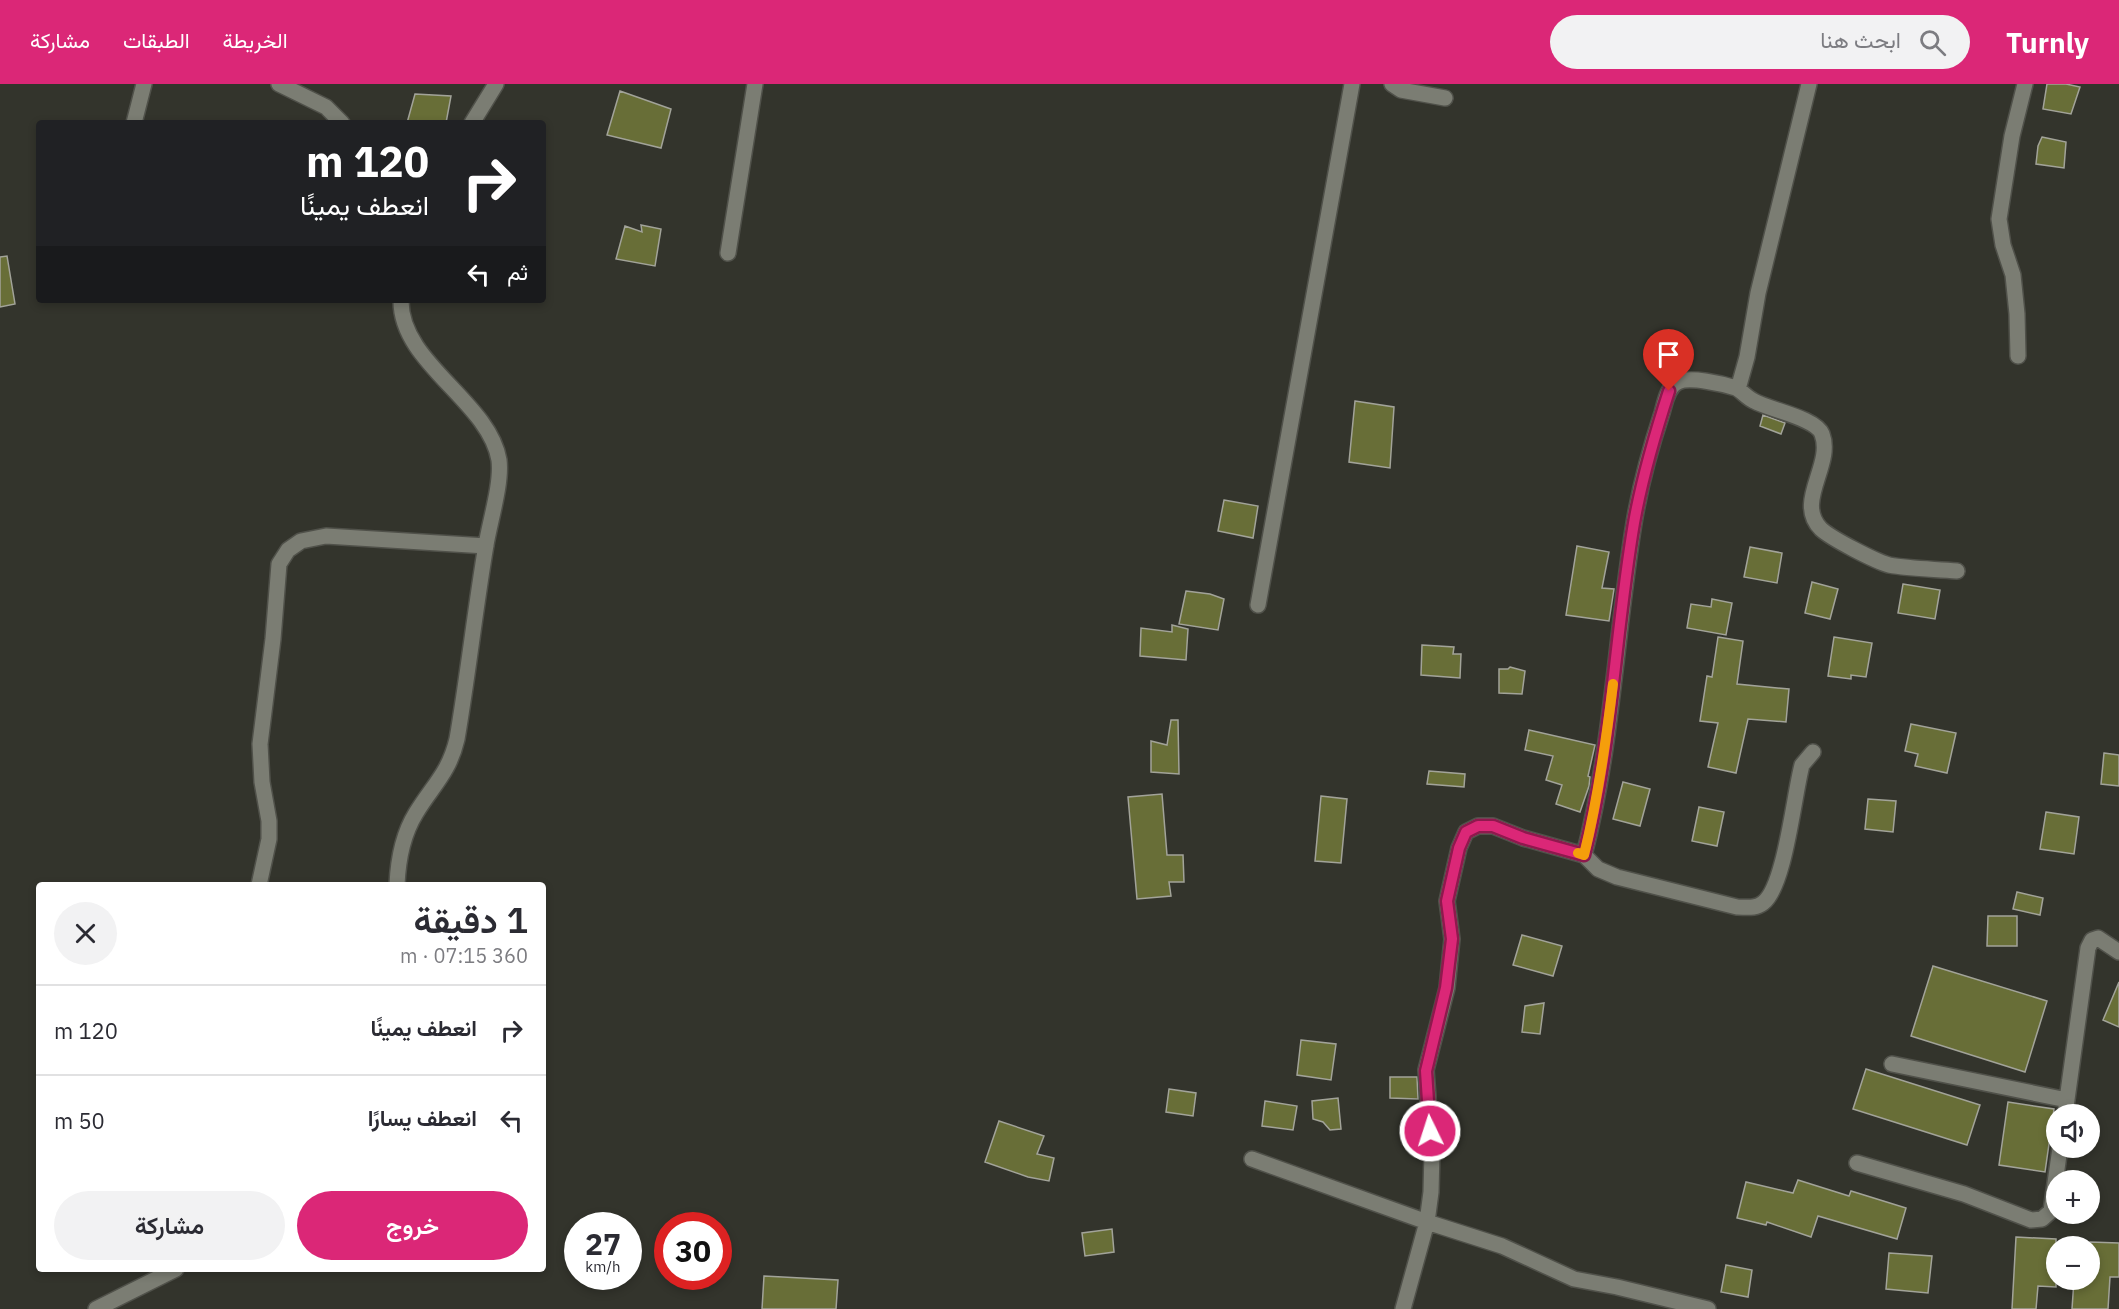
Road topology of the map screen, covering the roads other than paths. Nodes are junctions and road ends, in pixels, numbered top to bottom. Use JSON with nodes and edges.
{"nodes":[{"id":1,"x":144,"y":84,"type":"edge"},
{"id":2,"x":279,"y":84,"type":"edge"},
{"id":3,"x":496,"y":84,"type":"edge"},
{"id":4,"x":754,"y":84,"type":"edge"},
{"id":5,"x":1352,"y":84,"type":"edge"},
{"id":6,"x":1392,"y":84,"type":"edge"},
{"id":7,"x":1809,"y":84,"type":"edge"},
{"id":8,"x":2025,"y":84,"type":"edge"},
{"id":9,"x":1445,"y":98,"type":"dead end"},
{"id":10,"x":135,"y":120,"type":"edge"},
{"id":11,"x":339,"y":120,"type":"edge"},
{"id":12,"x":474,"y":120,"type":"edge"},
{"id":13,"x":729,"y":253,"type":"dead end"},
{"id":14,"x":401,"y":303,"type":"edge"},
{"id":15,"x":2018,"y":356,"type":"dead end"},
{"id":16,"x":1737,"y":389,"type":"junction"},
{"id":17,"x":486,"y":546,"type":"junction"},
{"id":18,"x":1957,"y":571,"type":"dead end"},
{"id":19,"x":1258,"y":605,"type":"dead end"},
{"id":20,"x":1813,"y":752,"type":"dead end"},
{"id":21,"x":1584,"y":855,"type":"junction"},
{"id":22,"x":260,"y":882,"type":"edge"},
{"id":23,"x":397,"y":882,"type":"edge"},
{"id":24,"x":2119,"y":952,"type":"edge"},
{"id":25,"x":1892,"y":1064,"type":"dead end"},
{"id":26,"x":2054,"y":1104,"type":"edge"},
{"id":27,"x":2066,"y":1104,"type":"edge"},
{"id":28,"x":2059,"y":1158,"type":"edge"},
{"id":29,"x":1252,"y":1159,"type":"dead end"},
{"id":30,"x":1857,"y":1163,"type":"dead end"},
{"id":31,"x":1427,"y":1222,"type":"junction"},
{"id":32,"x":170,"y":1272,"type":"edge"},
{"id":33,"x":96,"y":1309,"type":"edge"},
{"id":34,"x":1403,"y":1309,"type":"edge"},
{"id":35,"x":1708,"y":1309,"type":"edge"}],
"edges":[{"from":1,"to":10,"type":"street"},
{"from":2,"to":11,"type":"street"},
{"from":3,"to":12,"type":"street"},
{"from":4,"to":13,"type":"street"},
{"from":5,"to":19,"type":"street"},
{"from":6,"to":9,"type":"street"},
{"from":7,"to":16,"type":"street"},
{"from":8,"to":15,"type":"street"},
{"from":14,"to":17,"type":"street"},
{"from":16,"to":18,"type":"street"},
{"from":16,"to":21,"type":"street"},
{"from":17,"to":22,"type":"street"},
{"from":17,"to":23,"type":"street"},
{"from":20,"to":21,"type":"street"},
{"from":21,"to":31,"type":"street"},
{"from":24,"to":27,"type":"street"},
{"from":25,"to":26,"type":"street"},
{"from":28,"to":30,"type":"street"},
{"from":29,"to":31,"type":"street"},
{"from":31,"to":34,"type":"street"},
{"from":31,"to":35,"type":"street"},
{"from":32,"to":33,"type":"street"}]}
